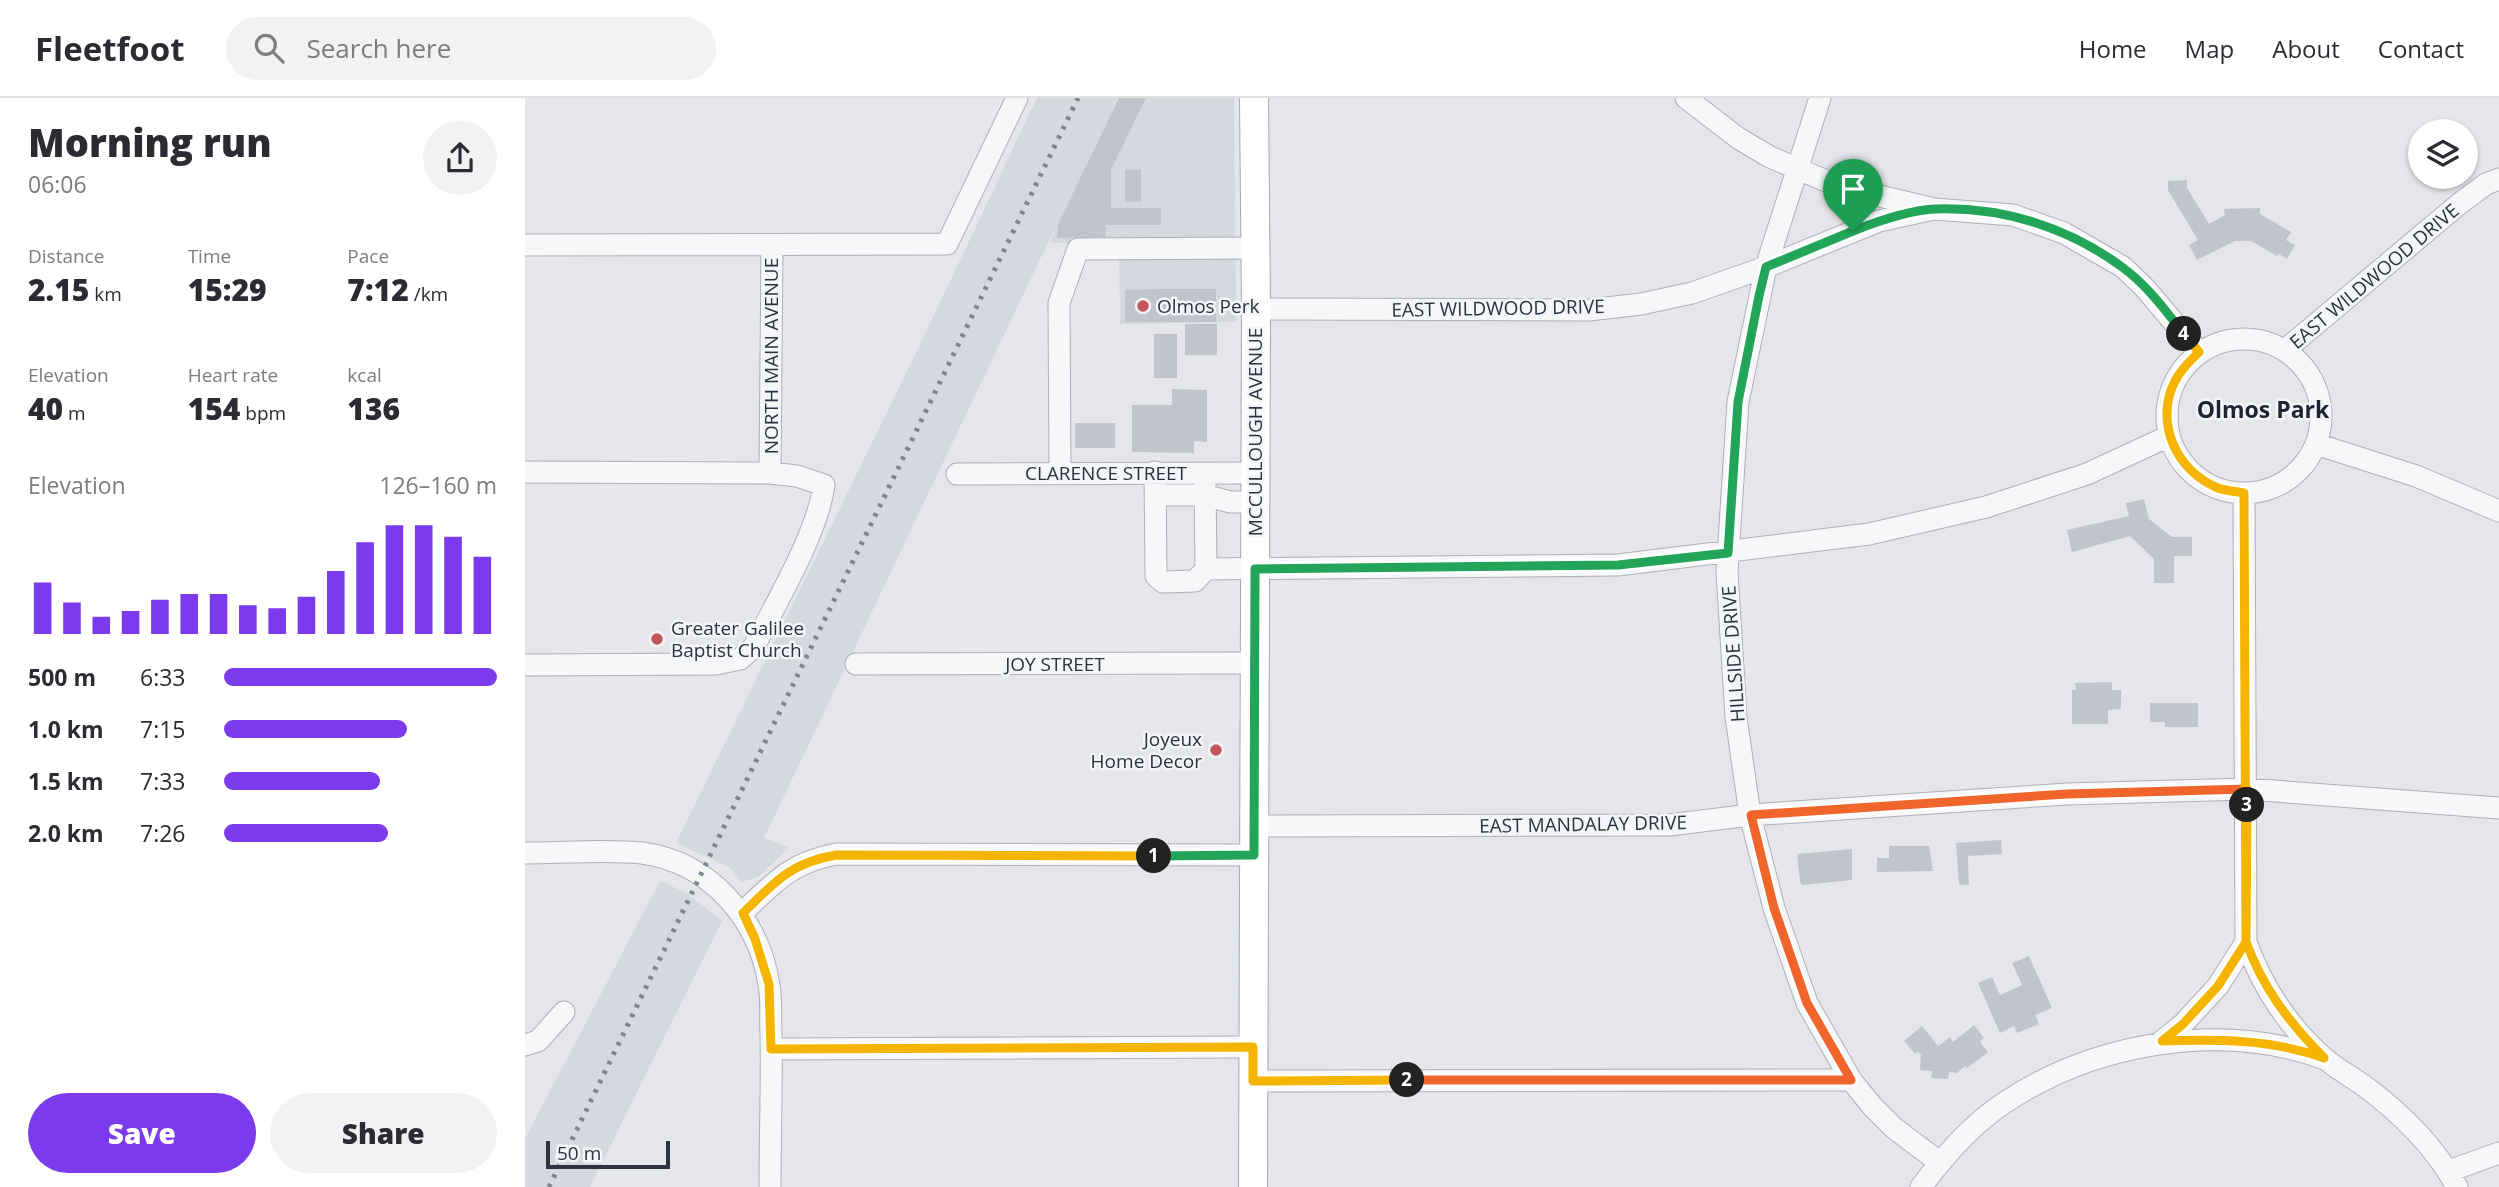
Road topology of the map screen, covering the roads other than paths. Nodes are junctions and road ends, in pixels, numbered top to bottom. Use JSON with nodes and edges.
{"nodes":[{"id":1,"x":1017,"y":98,"type":"edge"},
{"id":2,"x":1254,"y":98,"type":"edge"},
{"id":3,"x":1686,"y":98,"type":"edge"},
{"id":4,"x":1820,"y":98,"type":"edge"},
{"id":5,"x":1798,"y":170,"type":"junction"},
{"id":6,"x":2499,"y":178,"type":"edge"},
{"id":7,"x":1934,"y":209,"type":"junction"},
{"id":8,"x":525,"y":245,"type":"edge"},
{"id":9,"x":772,"y":246,"type":"junction"},
{"id":10,"x":1255,"y":248,"type":"junction"},
{"id":11,"x":1766,"y":267,"type":"junction"},
{"id":12,"x":1256,"y":309,"type":"junction"},
{"id":13,"x":2285,"y":351,"type":"junction"},
{"id":14,"x":2199,"y":352,"type":"junction"},
{"id":15,"x":2169,"y":436,"type":"junction"},
{"id":16,"x":2316,"y":444,"type":"junction"},
{"id":17,"x":525,"y":472,"type":"edge"},
{"id":18,"x":1156,"y":472,"type":"junction"},
{"id":19,"x":770,"y":473,"type":"junction"},
{"id":20,"x":1060,"y":473,"type":"junction"},
{"id":21,"x":1205,"y":473,"type":"junction"},
{"id":22,"x":1255,"y":473,"type":"junction"},
{"id":23,"x":957,"y":474,"type":"dead end"},
{"id":24,"x":2244,"y":493,"type":"junction"},
{"id":25,"x":1156,"y":495,"type":"junction"},
{"id":26,"x":1205,"y":495,"type":"junction"},
{"id":27,"x":1255,"y":502,"type":"junction"},
{"id":28,"x":2499,"y":511,"type":"edge"},
{"id":29,"x":1728,"y":553,"type":"junction"},
{"id":30,"x":1206,"y":569,"type":"junction"},
{"id":31,"x":1255,"y":569,"type":"junction"},
{"id":32,"x":1255,"y":663,"type":"junction"},
{"id":33,"x":856,"y":664,"type":"dead end"},
{"id":34,"x":525,"y":665,"type":"edge"},
{"id":35,"x":2247,"y":789,"type":"junction"},
{"id":36,"x":2499,"y":808,"type":"edge"},
{"id":37,"x":1751,"y":815,"type":"junction"},
{"id":38,"x":1254,"y":826,"type":"junction"},
{"id":39,"x":525,"y":853,"type":"edge"},
{"id":40,"x":1254,"y":855,"type":"junction"},
{"id":41,"x":743,"y":913,"type":"junction"},
{"id":42,"x":2246,"y":942,"type":"junction"},
{"id":43,"x":564,"y":1012,"type":"dead end"},
{"id":44,"x":2162,"y":1041,"type":"junction"},
{"id":45,"x":525,"y":1045,"type":"edge"},
{"id":46,"x":1253,"y":1047,"type":"junction"},
{"id":47,"x":771,"y":1049,"type":"junction"},
{"id":48,"x":2324,"y":1058,"type":"junction"},
{"id":49,"x":1851,"y":1080,"type":"junction"},
{"id":50,"x":1253,"y":1081,"type":"junction"},
{"id":51,"x":2499,"y":1153,"type":"edge"},
{"id":52,"x":1939,"y":1162,"type":"junction"},
{"id":53,"x":2453,"y":1179,"type":"edge"},
{"id":54,"x":770,"y":1187,"type":"edge"},
{"id":55,"x":1253,"y":1187,"type":"edge"},
{"id":56,"x":1921,"y":1187,"type":"edge"}],
"edges":[{"from":1,"to":9,"type":"street"},
{"from":2,"to":10,"type":"main road","name":"MCCULLOUGH AVENUE"},
{"from":3,"to":5,"type":"street","name":"EAST WILDWOOD DRIVE"},
{"from":4,"to":5,"type":"street","name":"HILLSIDE DRIVE"},
{"from":5,"to":7,"type":"street","name":"EAST WILDWOOD DRIVE"},
{"from":5,"to":11,"type":"street","name":"HILLSIDE DRIVE"},
{"from":6,"to":13,"type":"street","name":"EAST WILDWOOD DRIVE"},
{"from":7,"to":11,"type":"street","name":"EAST WILDWOOD DRIVE"},
{"from":7,"to":14,"type":"street","name":"EAST WILDWOOD DRIVE"},
{"from":8,"to":9,"type":"street"},
{"from":9,"to":19,"type":"street","name":"NORTH MAIN AVENUE"},
{"from":10,"to":12,"type":"main road","name":"MCCULLOUGH AVENUE"},
{"from":10,"to":20,"type":"street"},
{"from":11,"to":12,"type":"street","name":"EAST WILDWOOD DRIVE"},
{"from":11,"to":29,"type":"street","name":"HILLSIDE DRIVE"},
{"from":12,"to":22,"type":"main road","name":"MCCULLOUGH AVENUE"},
{"from":13,"to":14,"type":"street"},
{"from":13,"to":16,"type":"street"},
{"from":14,"to":15,"type":"street"},
{"from":15,"to":24,"type":"street"},
{"from":15,"to":29,"type":"street"},
{"from":16,"to":24,"type":"street"},
{"from":16,"to":28,"type":"street"},
{"from":17,"to":19,"type":"street"},
{"from":18,"to":20,"type":"street","name":"CLARENCE STREET"},
{"from":18,"to":21,"type":"street","name":"CLARENCE STREET"},
{"from":18,"to":25,"type":"street"},
{"from":19,"to":34,"type":"street","name":"NORTH MAIN AVENUE"},
{"from":20,"to":23,"type":"street","name":"CLARENCE STREET"},
{"from":21,"to":22,"type":"street","name":"CLARENCE STREET"},
{"from":21,"to":26,"type":"street"},
{"from":22,"to":27,"type":"main road","name":"MCCULLOUGH AVENUE"},
{"from":24,"to":35,"type":"street"},
{"from":25,"to":26,"type":"street"},
{"from":25,"to":30,"type":"street"},
{"from":26,"to":27,"type":"street"},
{"from":26,"to":30,"type":"street"},
{"from":27,"to":31,"type":"main road","name":"MCCULLOUGH AVENUE"},
{"from":29,"to":31,"type":"street"},
{"from":29,"to":37,"type":"street","name":"HILLSIDE DRIVE"},
{"from":30,"to":31,"type":"street"},
{"from":31,"to":32,"type":"main road","name":"MCCULLOUGH AVENUE"},
{"from":32,"to":33,"type":"street","name":"JOY STREET"},
{"from":32,"to":38,"type":"main road","name":"MCCULLOUGH AVENUE"},
{"from":35,"to":36,"type":"street","name":"EAST MANDALAY DRIVE"},
{"from":35,"to":37,"type":"street","name":"EAST MANDALAY DRIVE"},
{"from":35,"to":42,"type":"street"},
{"from":37,"to":38,"type":"street","name":"EAST MANDALAY DRIVE"},
{"from":37,"to":49,"type":"street","name":"HILLSIDE DRIVE"},
{"from":38,"to":40,"type":"main road","name":"MCCULLOUGH AVENUE"},
{"from":39,"to":41,"type":"street"},
{"from":40,"to":41,"type":"street"},
{"from":40,"to":46,"type":"main road","name":"MCCULLOUGH AVENUE"},
{"from":41,"to":47,"type":"street"},
{"from":42,"to":44,"type":"street"},
{"from":42,"to":48,"type":"street"},
{"from":43,"to":45,"type":"street"},
{"from":44,"to":48,"type":"street"},
{"from":44,"to":52,"type":"street"},
{"from":46,"to":47,"type":"street"},
{"from":46,"to":50,"type":"main road","name":"MCCULLOUGH AVENUE"},
{"from":47,"to":54,"type":"street"},
{"from":48,"to":53,"type":"street"},
{"from":49,"to":50,"type":"street"},
{"from":49,"to":52,"type":"street","name":"HILLSIDE DRIVE"},
{"from":50,"to":55,"type":"main road","name":"MCCULLOUGH AVENUE"},
{"from":51,"to":53,"type":"street"},
{"from":52,"to":56,"type":"street"}]}
